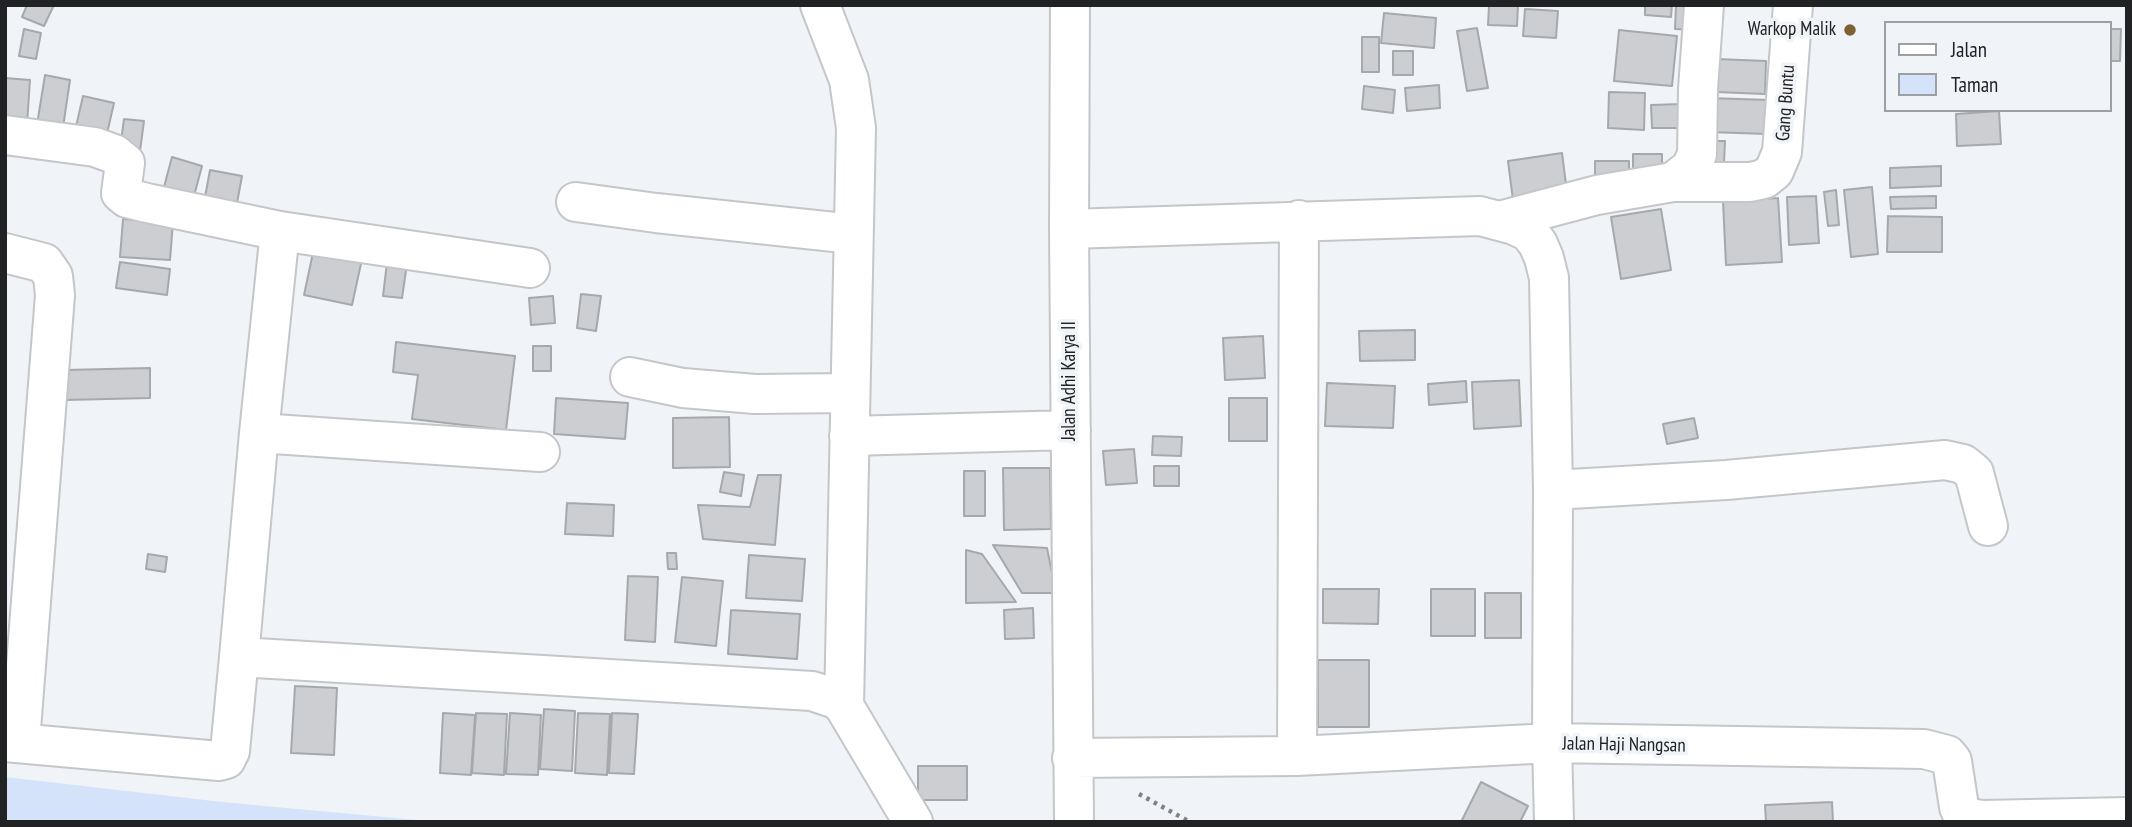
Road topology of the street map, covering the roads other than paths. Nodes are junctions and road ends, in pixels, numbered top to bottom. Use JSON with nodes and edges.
{"nodes":[{"id":1,"x":820,"y":5,"type":"edge"},
{"id":2,"x":1070,"y":5,"type":"edge"},
{"id":3,"x":1704,"y":5,"type":"edge"},
{"id":4,"x":1793,"y":5,"type":"edge"},
{"id":5,"x":5,"y":135,"type":"edge"},
{"id":6,"x":1673,"y":182,"type":"junction"},
{"id":7,"x":576,"y":202,"type":"dead end"},
{"id":8,"x":1299,"y":220,"type":"junction"},
{"id":9,"x":1499,"y":221,"type":"junction"},
{"id":10,"x":1069,"y":229,"type":"junction"},
{"id":11,"x":281,"y":231,"type":"junction"},
{"id":12,"x":853,"y":234,"type":"junction"},
{"id":13,"x":5,"y":253,"type":"edge"},
{"id":14,"x":530,"y":268,"type":"dead end"},
{"id":15,"x":629,"y":377,"type":"dead end"},
{"id":16,"x":849,"y":393,"type":"junction"},
{"id":17,"x":1072,"y":430,"type":"junction"},
{"id":18,"x":259,"y":433,"type":"junction"},
{"id":19,"x":849,"y":436,"type":"junction"},
{"id":20,"x":540,"y":452,"type":"dead end"},
{"id":21,"x":1553,"y":490,"type":"junction"},
{"id":22,"x":1988,"y":526,"type":"dead end"},
{"id":23,"x":239,"y":657,"type":"junction"},
{"id":24,"x":844,"y":706,"type":"junction"},
{"id":25,"x":13,"y":742,"type":"edge"},
{"id":26,"x":1552,"y":743,"type":"junction"},
{"id":27,"x":1297,"y":756,"type":"junction"},
{"id":28,"x":1073,"y":758,"type":"junction"},
{"id":29,"x":2127,"y":817,"type":"edge"},
{"id":30,"x":913,"y":822,"type":"edge"},
{"id":31,"x":1074,"y":822,"type":"edge"},
{"id":32,"x":1555,"y":822,"type":"edge"}],
"edges":[{"from":1,"to":12,"type":"street"},
{"from":2,"to":10,"type":"street","name":"Jalan Adhi Karya II"},
{"from":3,"to":6,"type":"street"},
{"from":4,"to":6,"type":"street","name":"Gang Buntu"},
{"from":5,"to":11,"type":"street"},
{"from":6,"to":9,"type":"street"},
{"from":7,"to":12,"type":"street"},
{"from":8,"to":9,"type":"street"},
{"from":8,"to":10,"type":"street"},
{"from":8,"to":27,"type":"street"},
{"from":9,"to":21,"type":"street"},
{"from":10,"to":17,"type":"street","name":"Jalan Adhi Karya II"},
{"from":11,"to":14,"type":"street"},
{"from":11,"to":18,"type":"street"},
{"from":12,"to":16,"type":"street"},
{"from":13,"to":25,"type":"street"},
{"from":15,"to":16,"type":"street"},
{"from":16,"to":19,"type":"street"},
{"from":17,"to":19,"type":"street"},
{"from":17,"to":28,"type":"street","name":"Jalan Adhi Karya II"},
{"from":18,"to":20,"type":"street"},
{"from":18,"to":23,"type":"street"},
{"from":19,"to":24,"type":"street"},
{"from":21,"to":22,"type":"street"},
{"from":21,"to":26,"type":"street"},
{"from":23,"to":24,"type":"street"},
{"from":23,"to":25,"type":"street"},
{"from":24,"to":30,"type":"street"},
{"from":26,"to":27,"type":"street","name":"Jalan Haji Nangsan"},
{"from":26,"to":29,"type":"street","name":"Jalan Haji Nangsan"},
{"from":26,"to":32,"type":"street"},
{"from":27,"to":28,"type":"street","name":"Jalan Haji Nangsan"},
{"from":28,"to":31,"type":"street","name":"Jalan Adhi Karya II"}]}
